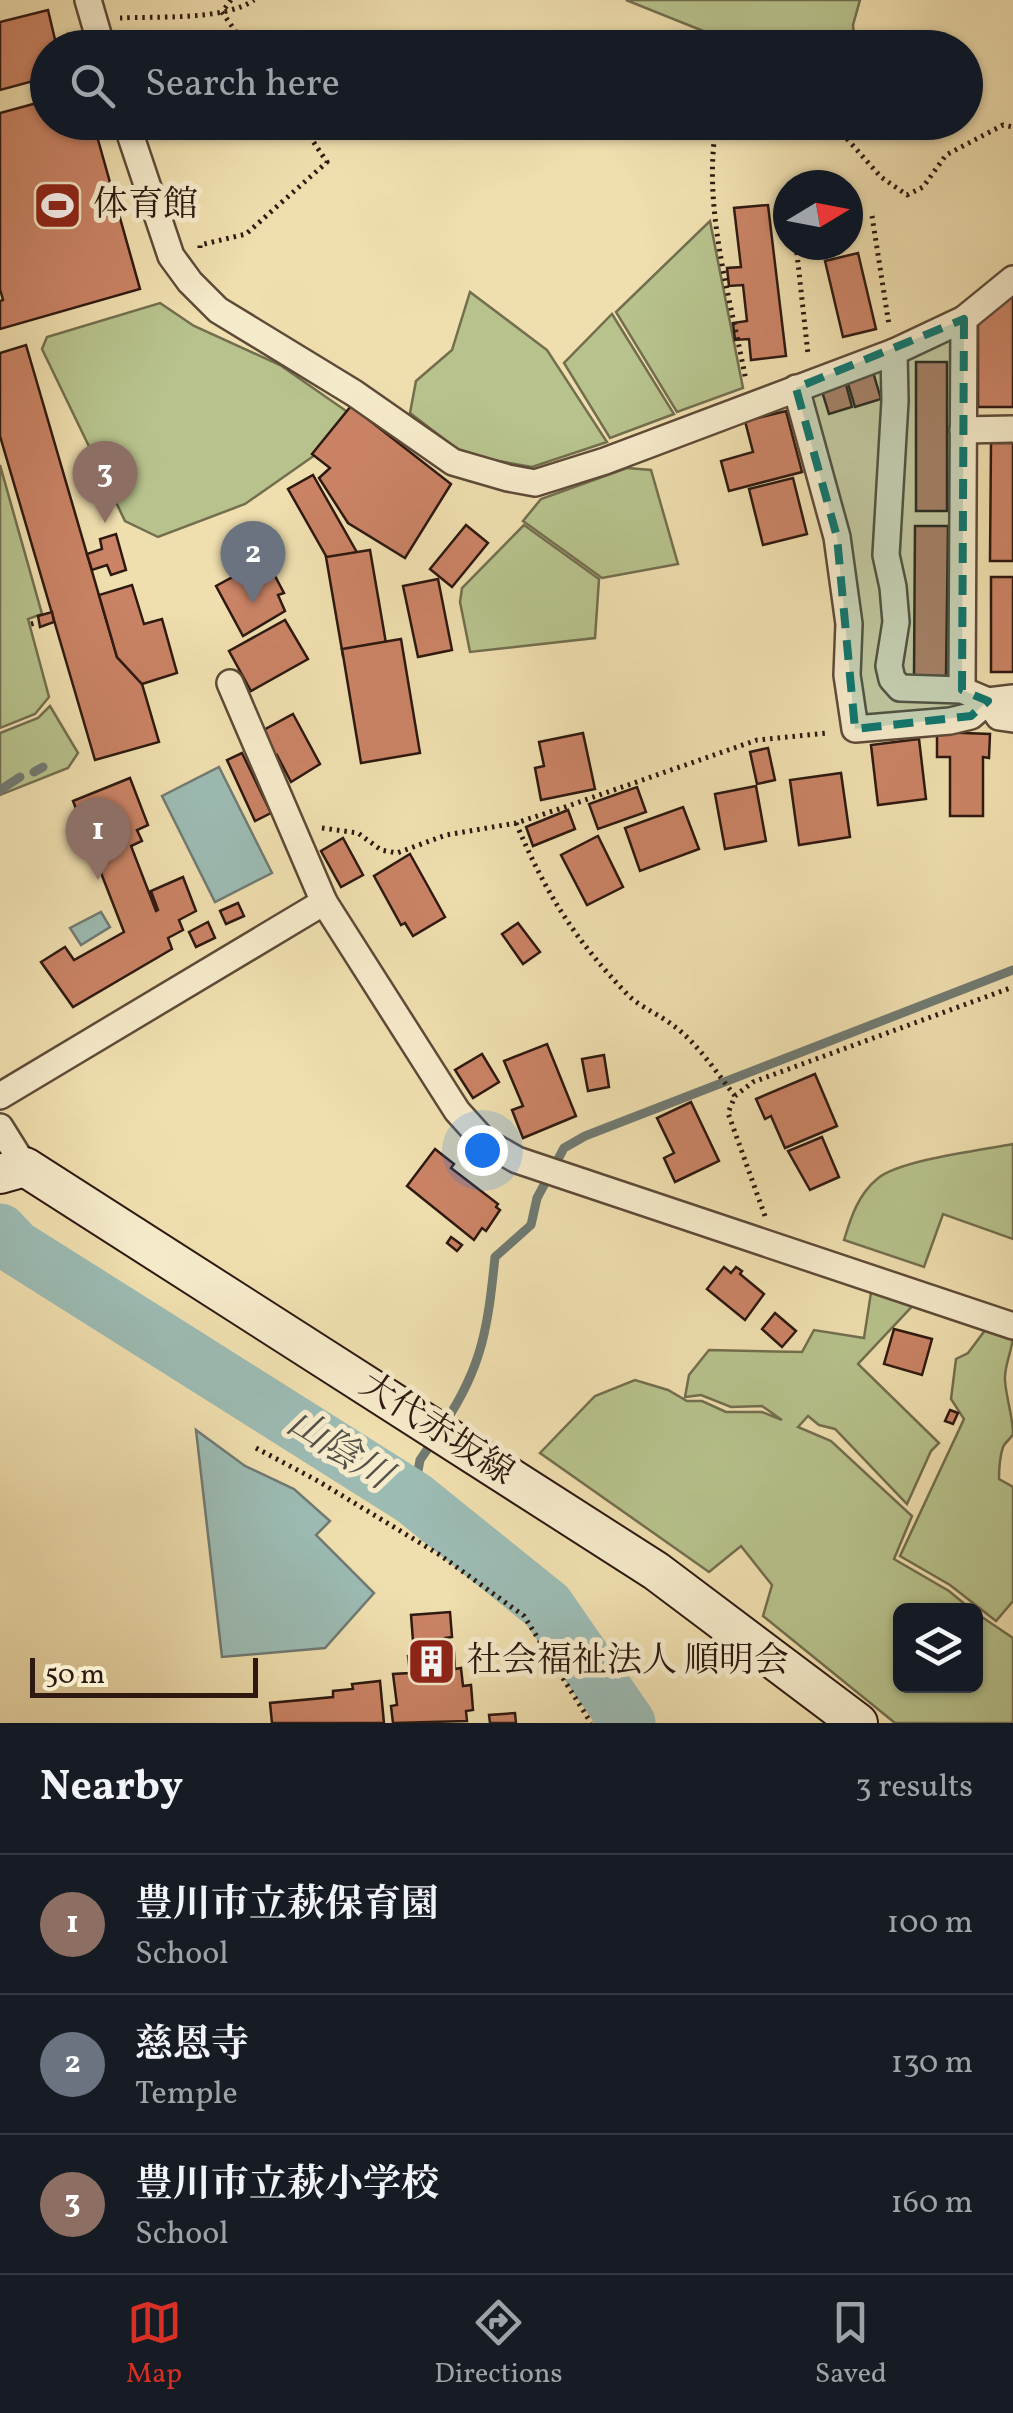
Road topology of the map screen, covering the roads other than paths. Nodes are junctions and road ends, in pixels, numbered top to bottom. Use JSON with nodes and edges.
{"nodes":[{"id":1,"x":132,"y":140,"type":"edge"},
{"id":2,"x":1013,"y":279,"type":"edge"},
{"id":3,"x":964,"y":319,"type":"junction"},
{"id":4,"x":894,"y":352,"type":"junction"},
{"id":5,"x":804,"y":385,"type":"junction"},
{"id":6,"x":1013,"y":429,"type":"edge"},
{"id":7,"x":964,"y":430,"type":"junction"},
{"id":8,"x":230,"y":684,"type":"dead end"},
{"id":9,"x":962,"y":690,"type":"junction"},
{"id":10,"x":1000,"y":700,"type":"edge"},
{"id":11,"x":1013,"y":719,"type":"edge"},
{"id":12,"x":324,"y":902,"type":"junction"},
{"id":13,"x":0,"y":1096,"type":"edge"},
{"id":14,"x":0,"y":1127,"type":"edge"},
{"id":15,"x":13,"y":1171,"type":"edge"},
{"id":16,"x":1013,"y":1326,"type":"edge"},
{"id":17,"x":858,"y":1723,"type":"edge"}],
"edges":[{"from":1,"to":5,"type":"street"},
{"from":2,"to":3,"type":"street"},
{"from":3,"to":4,"type":"street"},
{"from":3,"to":7,"type":"street"},
{"from":4,"to":5,"type":"street"},
{"from":4,"to":9,"type":"street"},
{"from":5,"to":10,"type":"street"},
{"from":6,"to":7,"type":"street"},
{"from":7,"to":9,"type":"street"},
{"from":8,"to":12,"type":"street"},
{"from":9,"to":10,"type":"street"},
{"from":10,"to":11,"type":"street"},
{"from":12,"to":13,"type":"street"},
{"from":12,"to":16,"type":"street"},
{"from":14,"to":15,"type":"street"},
{"from":15,"to":17,"type":"main road","name":"大代赤坂線"}]}
